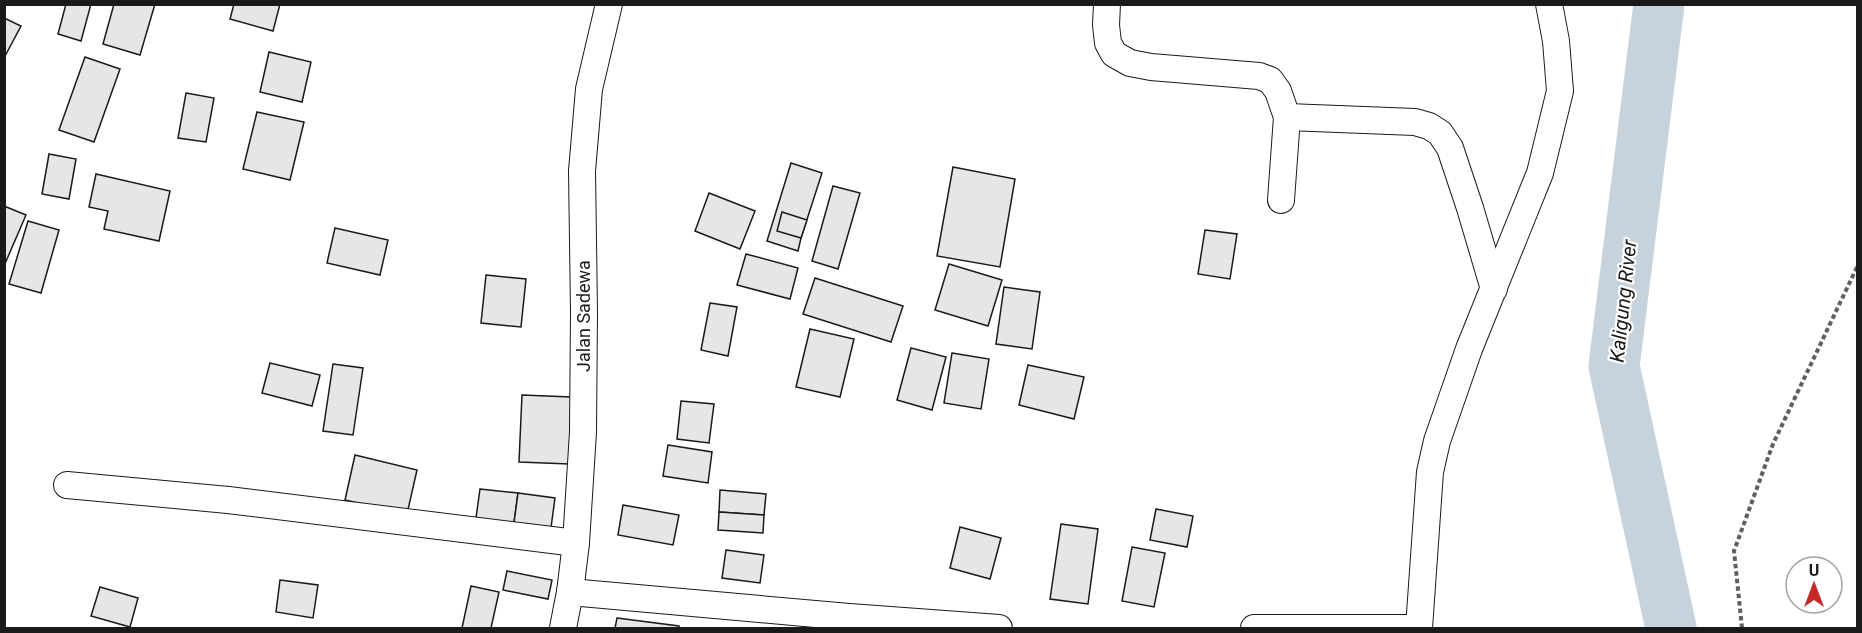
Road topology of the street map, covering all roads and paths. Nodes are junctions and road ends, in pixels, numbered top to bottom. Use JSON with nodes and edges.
{"nodes":[{"id":1,"x":609,"y":4,"type":"edge"},
{"id":2,"x":1107,"y":4,"type":"edge"},
{"id":3,"x":1549,"y":4,"type":"edge"},
{"id":4,"x":1287,"y":117,"type":"junction"},
{"id":5,"x":1281,"y":200,"type":"dead end"},
{"id":6,"x":1857,"y":265,"type":"edge"},
{"id":7,"x":1494,"y":289,"type":"junction"},
{"id":8,"x":67,"y":485,"type":"dead end"},
{"id":9,"x":576,"y":543,"type":"junction"},
{"id":10,"x":591,"y":594,"type":"junction"},
{"id":11,"x":563,"y":628,"type":"edge"},
{"id":12,"x":999,"y":628,"type":"edge"},
{"id":13,"x":1254,"y":628,"type":"edge"},
{"id":14,"x":1419,"y":628,"type":"edge"},
{"id":15,"x":1743,"y":628,"type":"edge"}],
"edges":[{"from":1,"to":9,"type":"street","name":"Jalan Sadewa"},
{"from":2,"to":4,"type":"street"},
{"from":3,"to":7,"type":"street"},
{"from":4,"to":5,"type":"street"},
{"from":4,"to":7,"type":"street"},
{"from":6,"to":15,"type":"path"},
{"from":7,"to":14,"type":"street"},
{"from":8,"to":9,"type":"street"},
{"from":9,"to":10,"type":"street","name":"Jalan Sadewa"},
{"from":10,"to":11,"type":"street","name":"Jalan Sadewa"},
{"from":10,"to":12,"type":"street"},
{"from":13,"to":14,"type":"street"}]}
